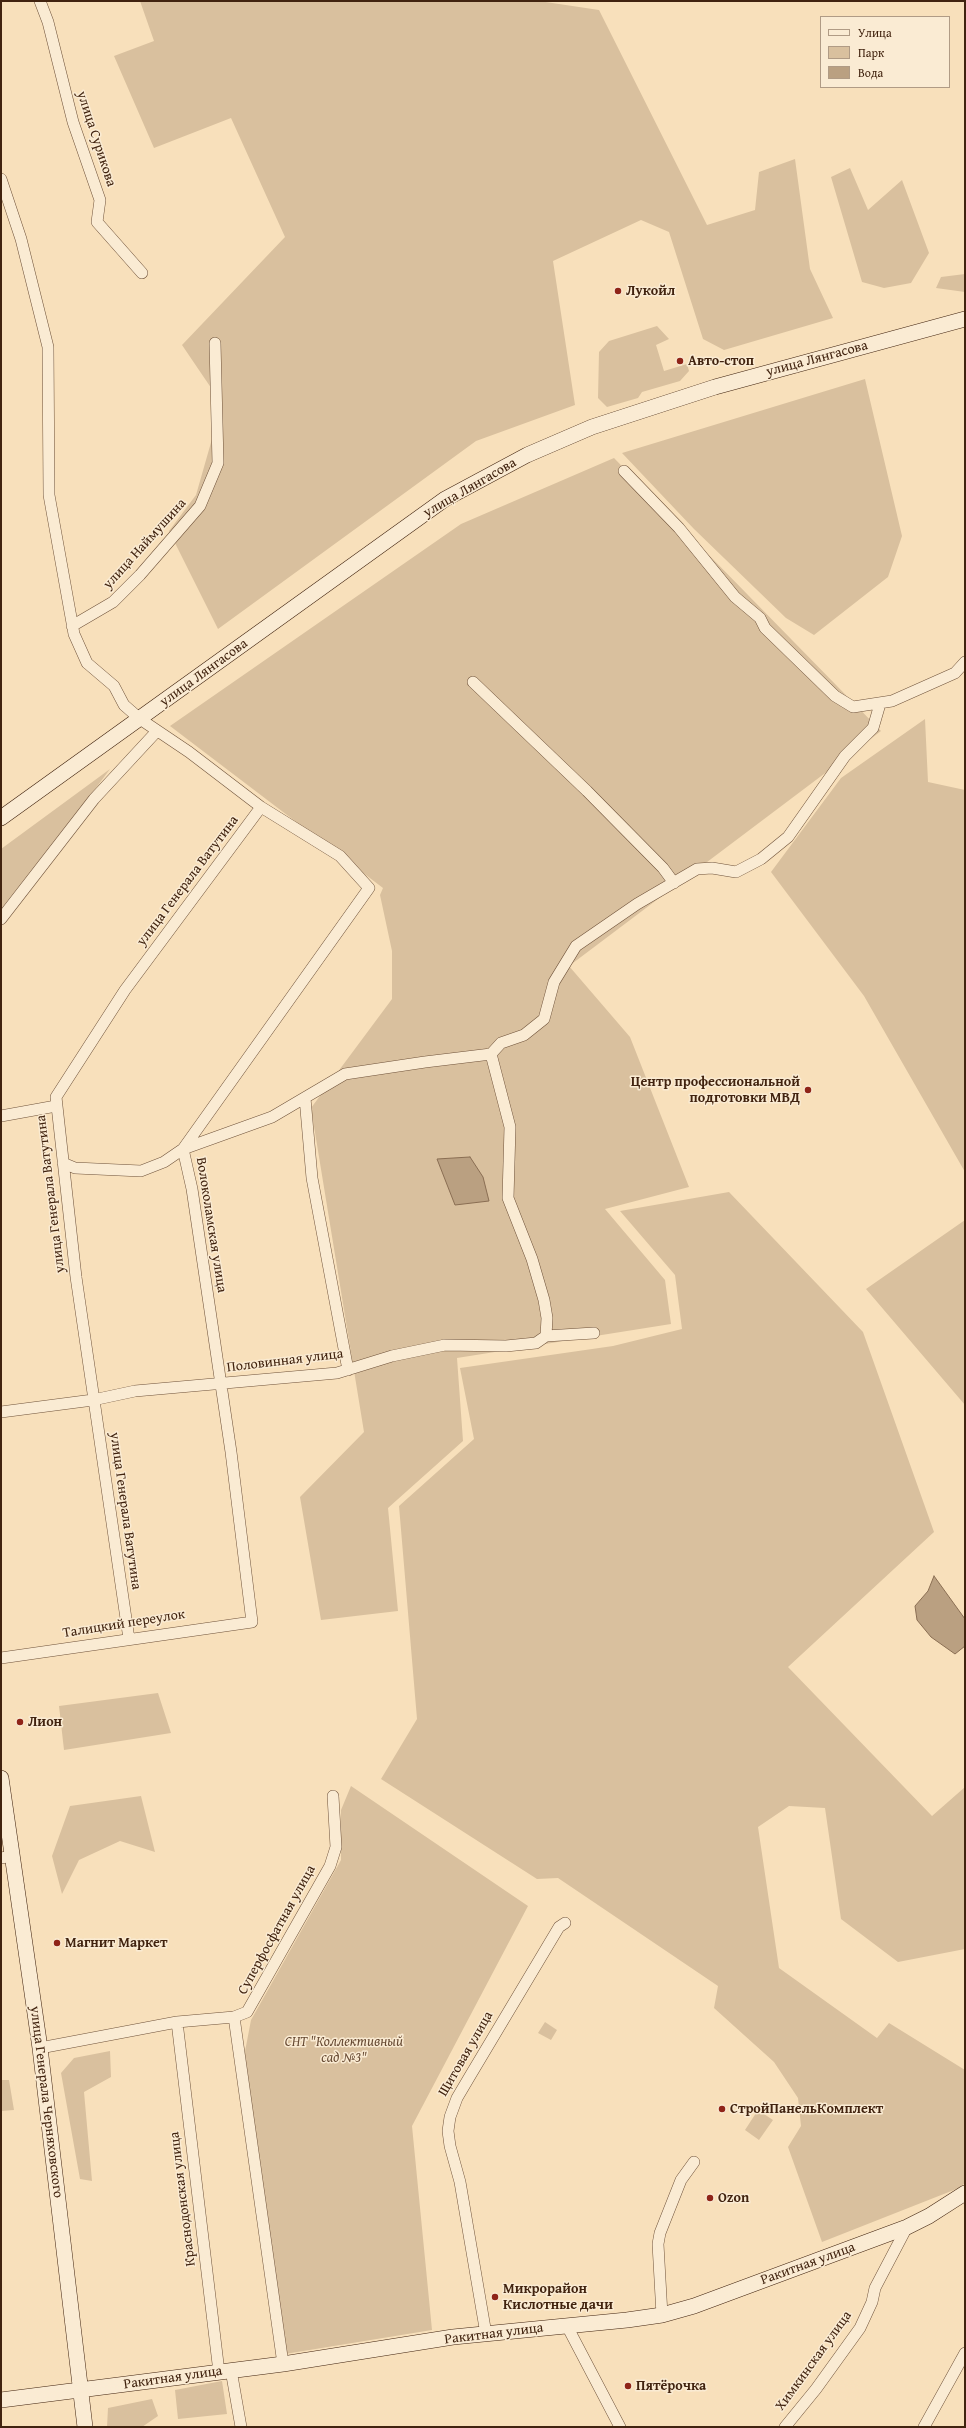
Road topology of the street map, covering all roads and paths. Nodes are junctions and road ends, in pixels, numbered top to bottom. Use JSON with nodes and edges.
{"nodes":[{"id":1,"x":40,"y":1,"type":"edge"},
{"id":2,"x":1,"y":179,"type":"edge"},
{"id":3,"x":142,"y":273,"type":"dead end"},
{"id":4,"x":965,"y":319,"type":"edge"},
{"id":5,"x":216,"y":343,"type":"dead end"},
{"id":6,"x":624,"y":471,"type":"dead end"},
{"id":7,"x":72,"y":626,"type":"junction"},
{"id":8,"x":965,"y":662,"type":"edge"},
{"id":9,"x":473,"y":682,"type":"dead end"},
{"id":10,"x":880,"y":704,"type":"junction"},
{"id":11,"x":140,"y":719,"type":"junction"},
{"id":12,"x":157,"y":731,"type":"junction"},
{"id":13,"x":261,"y":807,"type":"junction"},
{"id":14,"x":1,"y":818,"type":"edge"},
{"id":15,"x":674,"y":883,"type":"junction"},
{"id":16,"x":1,"y":919,"type":"edge"},
{"id":17,"x":491,"y":1054,"type":"junction"},
{"id":18,"x":305,"y":1098,"type":"junction"},
{"id":19,"x":56,"y":1106,"type":"junction"},
{"id":20,"x":1,"y":1116,"type":"edge"},
{"id":21,"x":183,"y":1149,"type":"junction"},
{"id":22,"x":63,"y":1163,"type":"junction"},
{"id":23,"x":594,"y":1333,"type":"dead end"},
{"id":24,"x":546,"y":1336,"type":"junction"},
{"id":25,"x":348,"y":1370,"type":"junction"},
{"id":26,"x":219,"y":1384,"type":"junction"},
{"id":27,"x":93,"y":1400,"type":"junction"},
{"id":28,"x":1,"y":1412,"type":"edge"},
{"id":29,"x":252,"y":1622,"type":"joint"},
{"id":30,"x":129,"y":1639,"type":"junction"},
{"id":31,"x":1,"y":1658,"type":"edge"},
{"id":32,"x":1,"y":1778,"type":"edge"},
{"id":33,"x":333,"y":1796,"type":"dead end"},
{"id":34,"x":7,"y":1857,"type":"edge"},
{"id":35,"x":565,"y":1923,"type":"dead end"},
{"id":36,"x":234,"y":2017,"type":"junction"},
{"id":37,"x":177,"y":2022,"type":"junction"},
{"id":38,"x":40,"y":2048,"type":"junction"},
{"id":39,"x":694,"y":2162,"type":"dead end"},
{"id":40,"x":965,"y":2193,"type":"edge"},
{"id":41,"x":908,"y":2227,"type":"junction"},
{"id":42,"x":662,"y":2315,"type":"junction"},
{"id":43,"x":567,"y":2326,"type":"junction"},
{"id":44,"x":486,"y":2334,"type":"junction"},
{"id":45,"x":965,"y":2353,"type":"edge"},
{"id":46,"x":283,"y":2364,"type":"junction"},
{"id":47,"x":225,"y":2371,"type":"junction"},
{"id":48,"x":81,"y":2390,"type":"junction"},
{"id":49,"x":1,"y":2400,"type":"edge"},
{"id":50,"x":85,"y":2427,"type":"edge"},
{"id":51,"x":241,"y":2427,"type":"edge"},
{"id":52,"x":620,"y":2427,"type":"edge"},
{"id":53,"x":785,"y":2427,"type":"edge"},
{"id":54,"x":924,"y":2427,"type":"edge"}],
"edges":[{"from":1,"to":3,"type":"street","name":"улица Сурикова"},
{"from":2,"to":7,"type":"street"},
{"from":4,"to":11,"type":"street","name":"улица Лянгасова"},
{"from":5,"to":7,"type":"street","name":"улица Наймушина"},
{"from":6,"to":10,"type":"street"},
{"from":7,"to":11,"type":"street"},
{"from":8,"to":10,"type":"street"},
{"from":9,"to":15,"type":"street"},
{"from":10,"to":15,"type":"street"},
{"from":11,"to":12,"type":"street"},
{"from":11,"to":14,"type":"street","name":"улица Лянгасова"},
{"from":12,"to":13,"type":"street"},
{"from":12,"to":16,"type":"street"},
{"from":13,"to":19,"type":"street","name":"улица Генерала Ватутина"},
{"from":13,"to":21,"type":"street","name":"Волоколамская улица"},
{"from":15,"to":17,"type":"street"},
{"from":17,"to":18,"type":"street"},
{"from":17,"to":24,"type":"street"},
{"from":18,"to":21,"type":"street"},
{"from":18,"to":25,"type":"street"},
{"from":19,"to":20,"type":"street"},
{"from":19,"to":22,"type":"street","name":"улица Генерала Ватутина"},
{"from":21,"to":22,"type":"street"},
{"from":21,"to":26,"type":"street","name":"Волоколамская улица"},
{"from":22,"to":27,"type":"street","name":"улица Генерала Ватутина"},
{"from":23,"to":24,"type":"street","name":"Половинная улица"},
{"from":24,"to":25,"type":"street","name":"Половинная улица"},
{"from":25,"to":26,"type":"street","name":"Половинная улица"},
{"from":26,"to":27,"type":"street","name":"Половинная улица"},
{"from":26,"to":29,"type":"street","name":"Волоколамская улица"},
{"from":27,"to":28,"type":"street","name":"Половинная улица"},
{"from":27,"to":30,"type":"street","name":"улица Генерала Ватутина"},
{"from":29,"to":30,"type":"street","name":"Талицкий переулок"},
{"from":30,"to":31,"type":"street","name":"Талицкий переулок"},
{"from":32,"to":34,"type":"street","name":"улица Генерала Черняховского"},
{"from":33,"to":36,"type":"street","name":"Суперфосфатная улица"},
{"from":34,"to":38,"type":"street","name":"улица Генерала Черняховского"},
{"from":35,"to":44,"type":"street","name":"Щитовая улица"},
{"from":36,"to":37,"type":"street","name":"Суперфосфатная улица"},
{"from":36,"to":46,"type":"street"},
{"from":37,"to":38,"type":"street","name":"Суперфосфатная улица"},
{"from":37,"to":47,"type":"street","name":"Краснодонская улица"},
{"from":38,"to":48,"type":"street","name":"улица Генерала Черняховского"},
{"from":39,"to":42,"type":"street"},
{"from":40,"to":41,"type":"street","name":"Ракитная улица"},
{"from":41,"to":42,"type":"street","name":"Ракитная улица"},
{"from":41,"to":53,"type":"street","name":"Химкинская улица"},
{"from":42,"to":43,"type":"street","name":"Ракитная улица"},
{"from":43,"to":44,"type":"street","name":"Ракитная улица"},
{"from":43,"to":52,"type":"street"},
{"from":44,"to":46,"type":"street","name":"Ракитная улица"},
{"from":45,"to":54,"type":"street"},
{"from":46,"to":47,"type":"street","name":"Ракитная улица"},
{"from":47,"to":48,"type":"street","name":"Ракитная улица"},
{"from":47,"to":51,"type":"street","name":"Краснодонская улица"},
{"from":48,"to":49,"type":"street","name":"Ракитная улица"},
{"from":48,"to":50,"type":"street","name":"улица Генерала Черняховского"}]}
